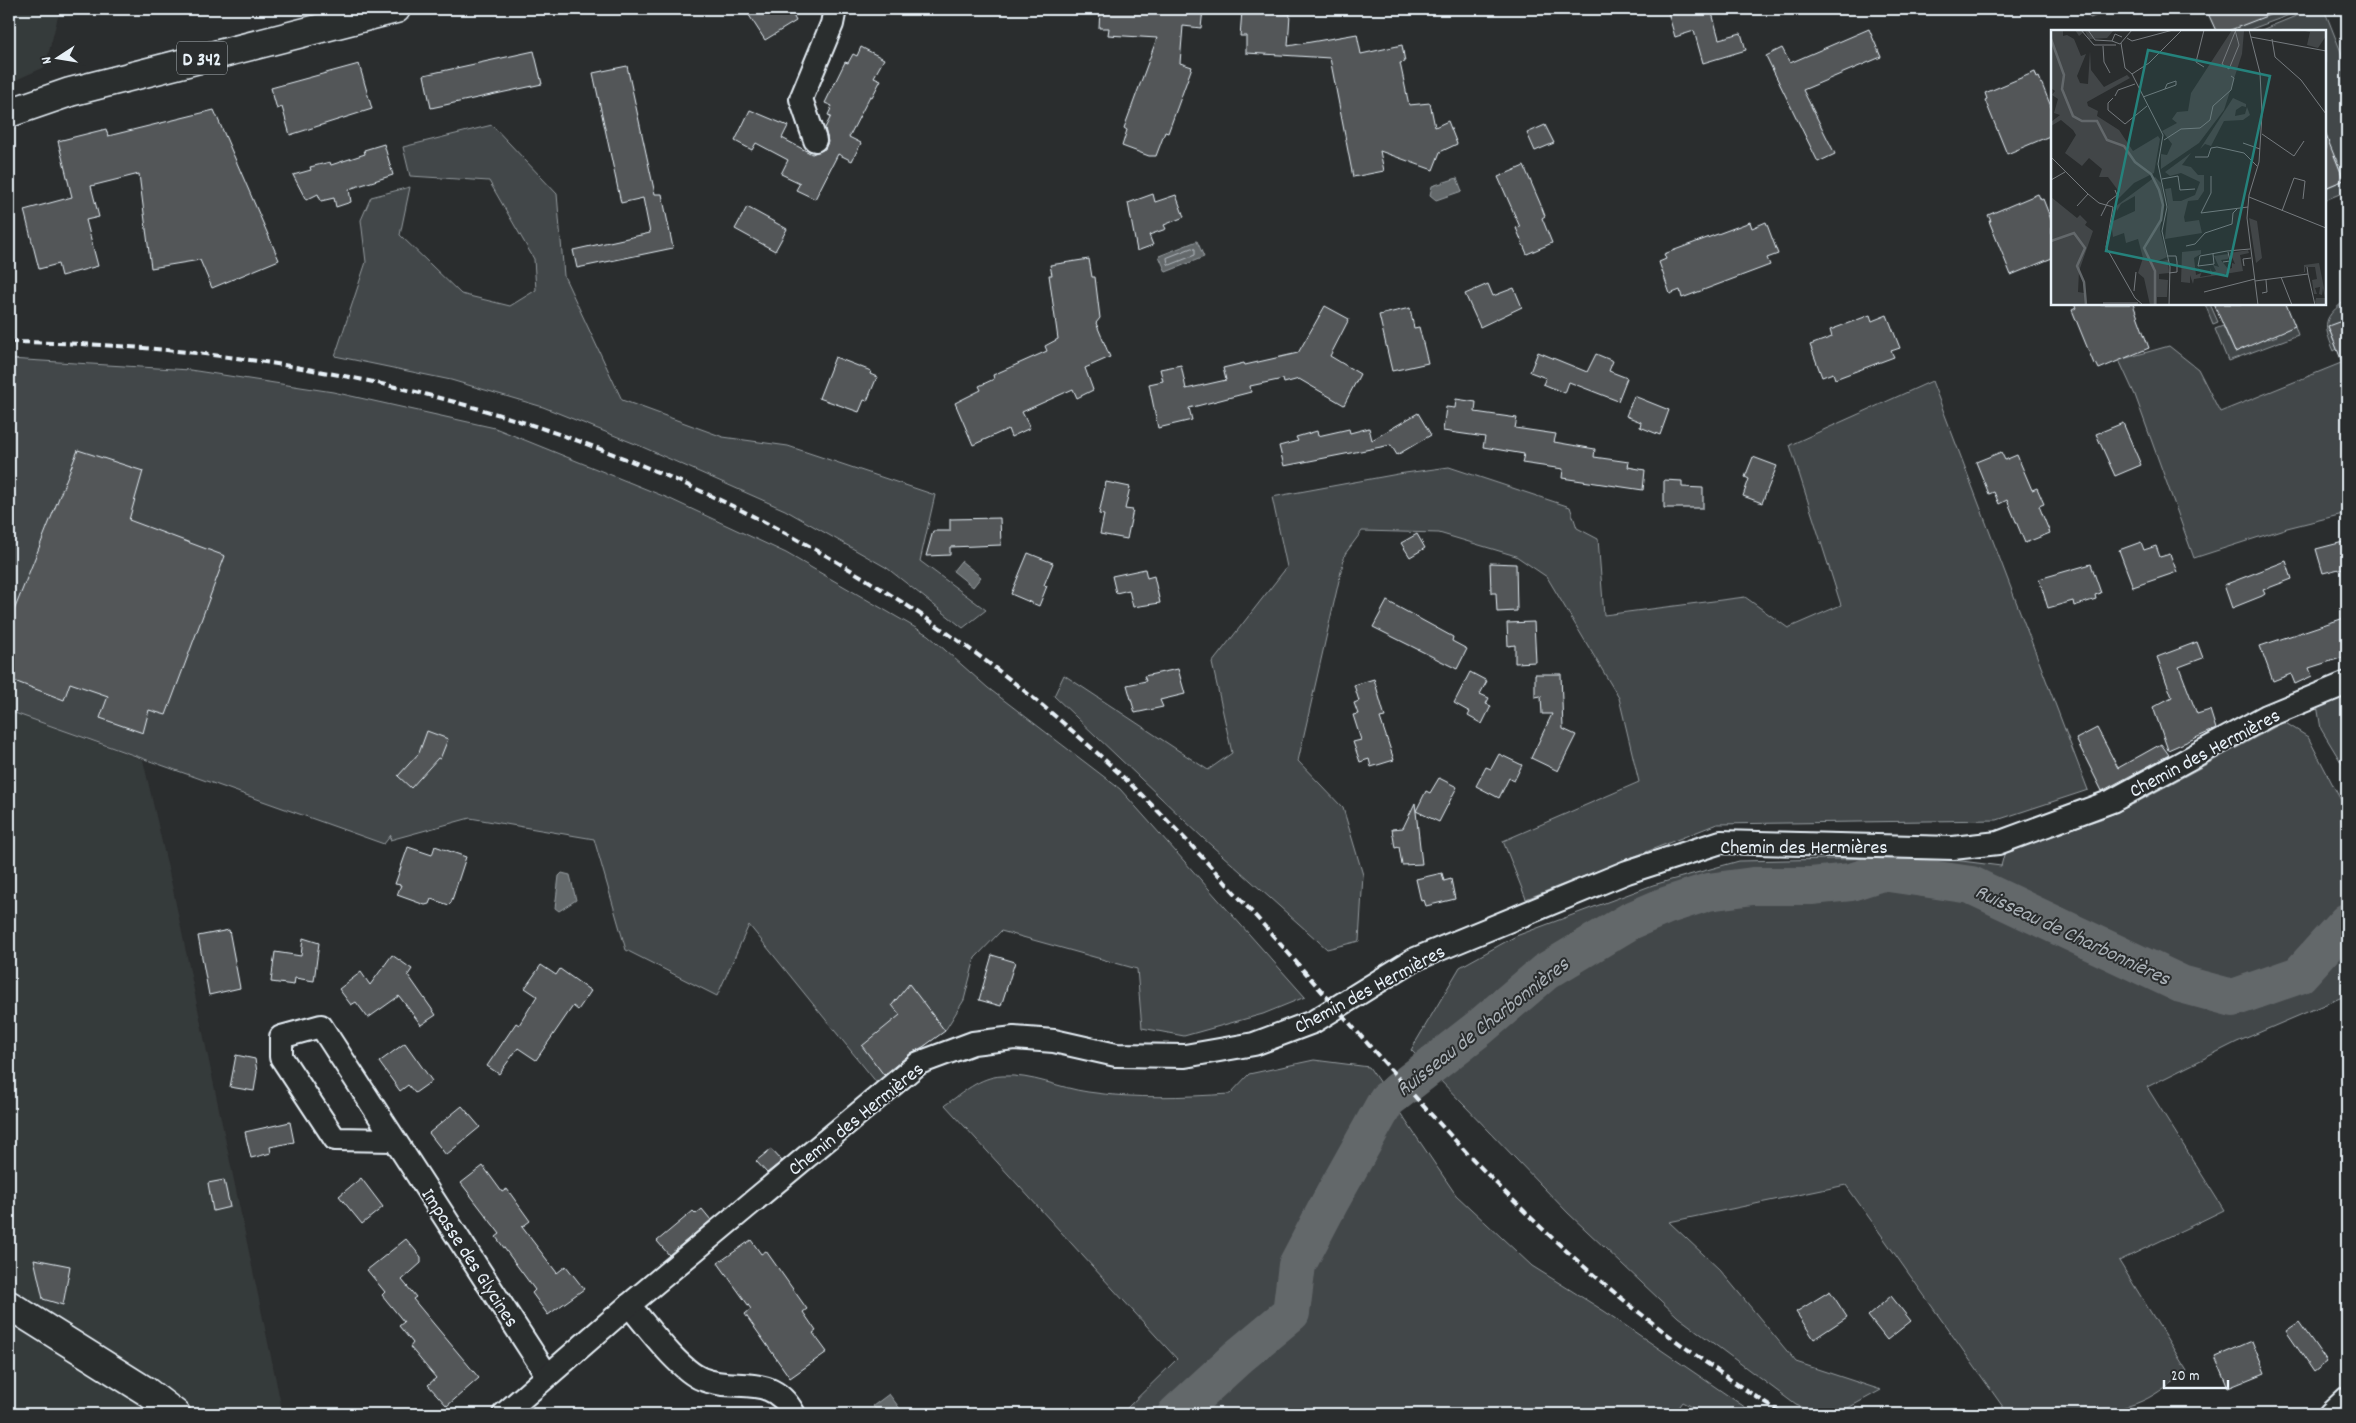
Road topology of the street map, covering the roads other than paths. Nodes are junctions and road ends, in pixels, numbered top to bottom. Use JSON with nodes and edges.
{"nodes":[{"id":1,"x":396,"y":9,"type":"edge"},
{"id":2,"x":835,"y":9,"type":"edge"},
{"id":3,"x":9,"y":113,"type":"edge"},
{"id":4,"x":815,"y":140,"type":"dead end"},
{"id":5,"x":2347,"y":683,"type":"edge"},
{"id":6,"x":395,"y":1140,"type":"junction"},
{"id":7,"x":9,"y":1305,"type":"edge"},
{"id":8,"x":629,"y":1305,"type":"junction"},
{"id":9,"x":547,"y":1375,"type":"junction"},
{"id":10,"x":2347,"y":1398,"type":"edge"},
{"id":11,"x":176,"y":1414,"type":"edge"},
{"id":12,"x":504,"y":1414,"type":"edge"},
{"id":13,"x":794,"y":1414,"type":"edge"},
{"id":14,"x":2330,"y":1414,"type":"edge"}],
"edges":[{"from":1,"to":3,"type":"main road","number":"D 342"},
{"from":2,"to":4,"type":"street"},
{"from":5,"to":8,"type":"street","name":"Chemin des Hermières"},
{"from":6,"to":6,"type":"street","name":"Impasse des Glycines"},
{"from":6,"to":9,"type":"street","name":"Impasse des Glycines"},
{"from":7,"to":11,"type":"main road"},
{"from":8,"to":9,"type":"street","name":"Chemin des Hermières"},
{"from":8,"to":13,"type":"street"},
{"from":9,"to":12,"type":"street","name":"Chemin des Hermières"},
{"from":10,"to":14,"type":"street"}]}
